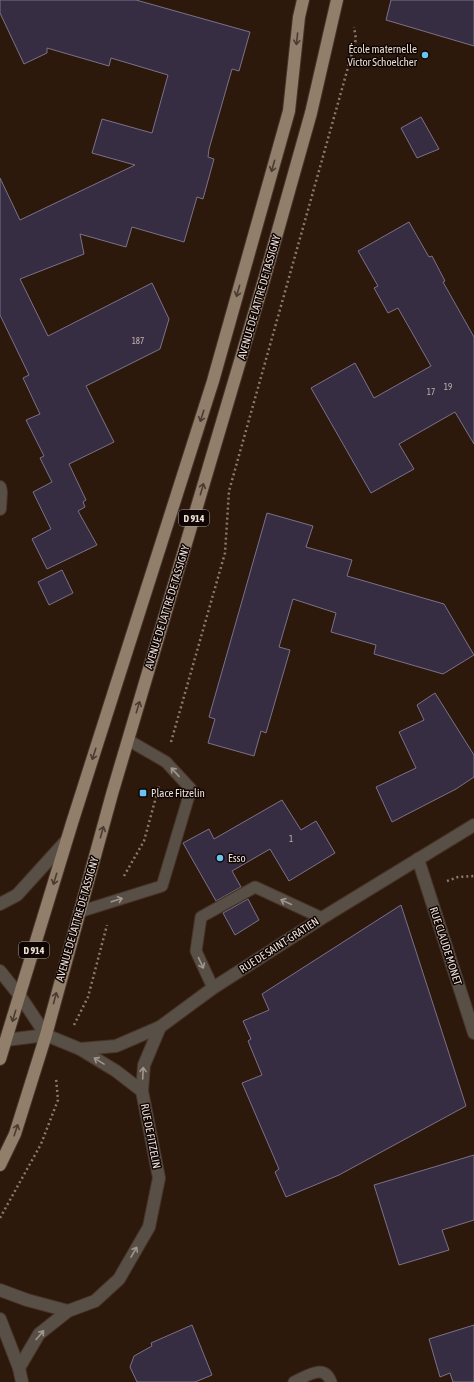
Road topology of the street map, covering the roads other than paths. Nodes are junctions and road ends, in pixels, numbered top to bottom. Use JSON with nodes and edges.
{"nodes":[{"id":1,"x":303,"y":0,"type":"edge"},
{"id":2,"x":337,"y":0,"type":"edge"},
{"id":3,"x":0,"y":487,"type":"edge"},
{"id":4,"x":0,"y":509,"type":"edge"},
{"id":5,"x":128,"y":740,"type":"junction"},
{"id":6,"x":474,"y":825,"type":"edge"},
{"id":7,"x":66,"y":841,"type":"junction"},
{"id":8,"x":418,"y":859,"type":"junction"},
{"id":9,"x":0,"y":904,"type":"edge"},
{"id":10,"x":79,"y":912,"type":"junction"},
{"id":11,"x":322,"y":918,"type":"junction"},
{"id":12,"x":0,"y":971,"type":"edge"},
{"id":13,"x":213,"y":988,"type":"junction"},
{"id":14,"x":20,"y":996,"type":"junction"},
{"id":15,"x":160,"y":1026,"type":"junction"},
{"id":16,"x":474,"y":1033,"type":"edge"},
{"id":17,"x":46,"y":1036,"type":"junction"},
{"id":18,"x":6,"y":1040,"type":"junction"},
{"id":19,"x":80,"y":1049,"type":"junction"},
{"id":20,"x":0,"y":1059,"type":"edge"},
{"id":21,"x":142,"y":1091,"type":"junction"},
{"id":22,"x":0,"y":1165,"type":"edge"},
{"id":23,"x":0,"y":1290,"type":"edge"},
{"id":24,"x":68,"y":1311,"type":"junction"},
{"id":25,"x":0,"y":1319,"type":"edge"},
{"id":26,"x":19,"y":1368,"type":"junction"},
{"id":27,"x":22,"y":1382,"type":"edge"},
{"id":28,"x":294,"y":1382,"type":"edge"},
{"id":29,"x":332,"y":1382,"type":"edge"}],
"edges":[{"from":1,"to":7,"type":"main road","name":"AVENUE DE LATTRE DE TASSIGNY","number":"D 914","one_way":true},
{"from":5,"to":2,"type":"main road","name":"AVENUE DE LATTRE DE TASSIGNY","number":"D 914","one_way":true},
{"from":3,"to":4,"type":"street"},
{"from":10,"to":5,"type":"main road","name":"AVENUE DE LATTRE DE TASSIGNY","number":"D 914","one_way":true},
{"from":10,"to":5,"type":"lane","one_way":true},
{"from":6,"to":8,"type":"street","name":"RUE DE SAINT-GRATIEN"},
{"from":7,"to":9,"type":"street"},
{"from":7,"to":14,"type":"main road","name":"AVENUE DE LATTRE DE TASSIGNY","number":"D 914","one_way":true},
{"from":8,"to":11,"type":"street","name":"RUE DE SAINT-GRATIEN"},
{"from":8,"to":16,"type":"street","name":"RUE CLAUDE MONET"},
{"from":17,"to":10,"type":"main road","name":"AVENUE DE LATTRE DE TASSIGNY","number":"D 914","one_way":true},
{"from":11,"to":13,"type":"street","name":"RUE DE SAINT-GRATIEN"},
{"from":11,"to":13,"type":"lane","one_way":true},
{"from":12,"to":14,"type":"street"},
{"from":13,"to":15,"type":"street","name":"RUE DE SAINT-GRATIEN"},
{"from":14,"to":17,"type":"street"},
{"from":14,"to":18,"type":"main road","name":"AVENUE DE LATTRE DE TASSIGNY","number":"D 914","one_way":true},
{"from":15,"to":19,"type":"street","name":"RUE DE SAINT-GRATIEN"},
{"from":21,"to":15,"type":"street","name":"RUE DE FITZELIN","one_way":true},
{"from":17,"to":18,"type":"street","name":"RUE DE FITZELIN"},
{"from":17,"to":19,"type":"street","name":"RUE DE FITZELIN"},
{"from":22,"to":17,"type":"main road","name":"AVENUE DE LATTRE DE TASSIGNY","number":"D 914","one_way":true},
{"from":18,"to":20,"type":"main road","name":"AVENUE DE LATTRE DE TASSIGNY","number":"D 914"},
{"from":21,"to":19,"type":"street","name":"RUE DE FITZELIN","one_way":true},
{"from":24,"to":21,"type":"street","name":"RUE DE FITZELIN","one_way":true},
{"from":23,"to":24,"type":"street"},
{"from":26,"to":24,"type":"street","name":"RUE DE FITZELIN","one_way":true},
{"from":25,"to":26,"type":"street"},
{"from":26,"to":27,"type":"street"},
{"from":28,"to":29,"type":"lane"}]}
